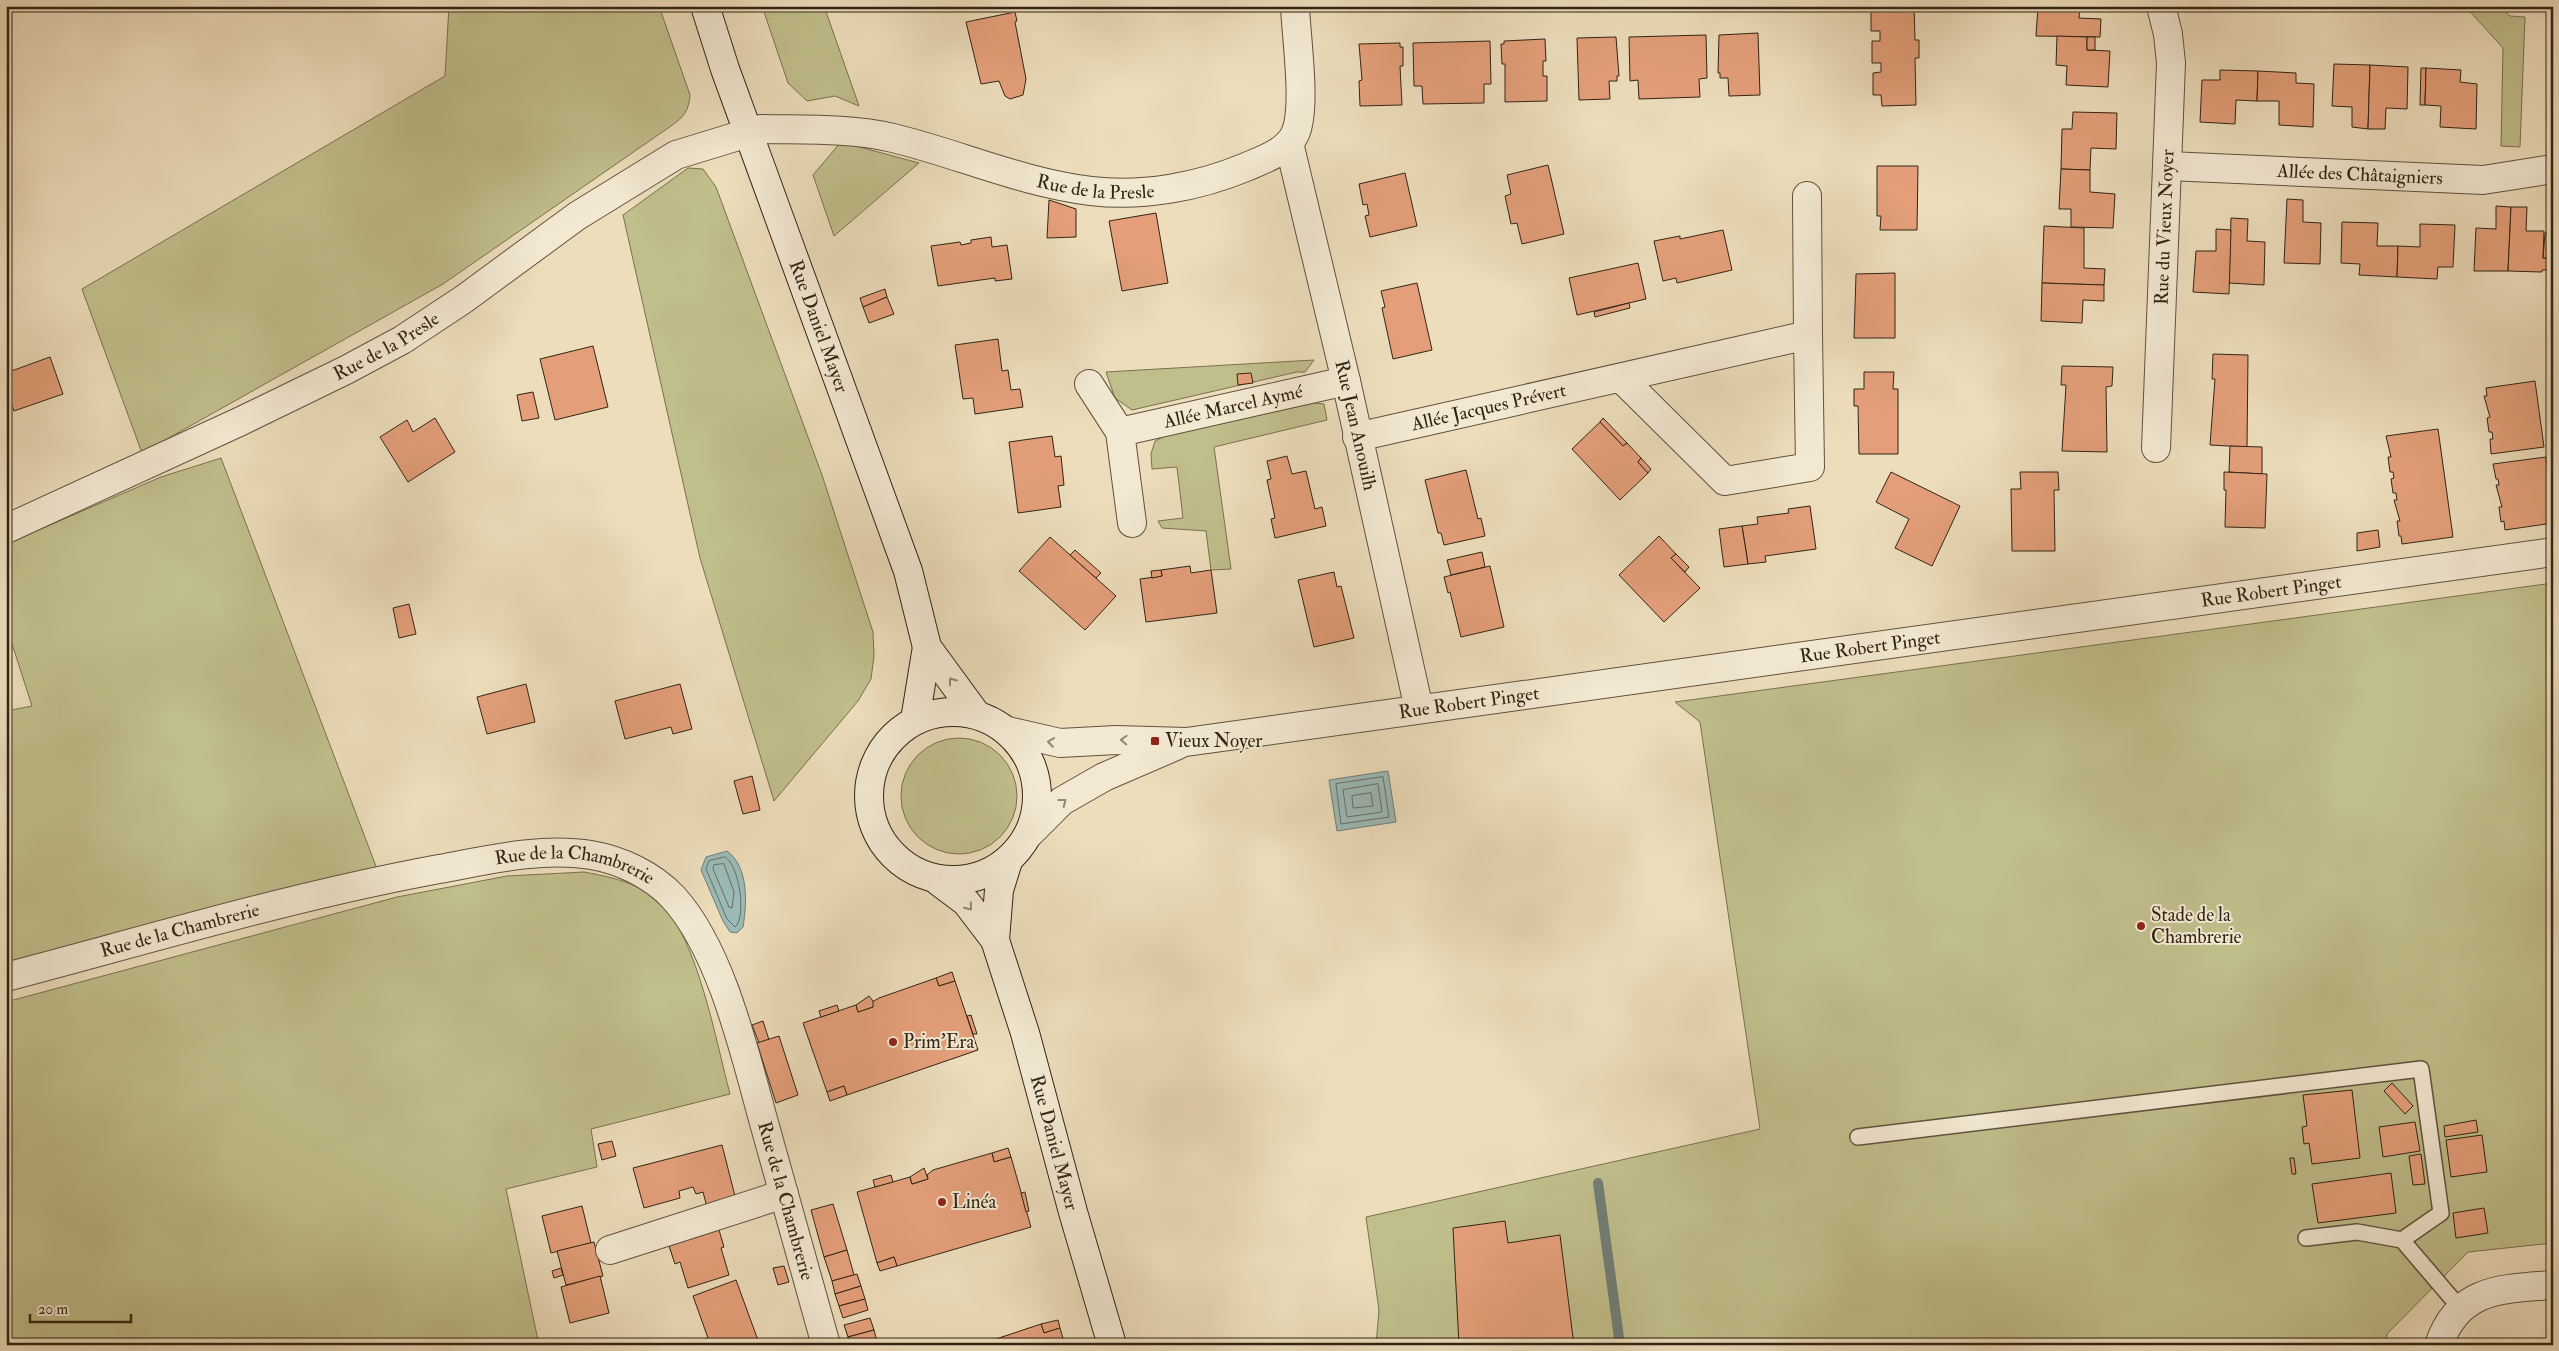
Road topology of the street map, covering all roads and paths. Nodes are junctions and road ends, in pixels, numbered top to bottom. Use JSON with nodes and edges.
{"nodes":[{"id":1,"x":705,"y":6,"type":"edge"},
{"id":2,"x":714,"y":6,"type":"edge"},
{"id":3,"x":1295,"y":6,"type":"edge"},
{"id":4,"x":2162,"y":6,"type":"edge"},
{"id":5,"x":755,"y":131,"type":"junction"},
{"id":6,"x":1289,"y":143,"type":"junction"},
{"id":7,"x":2168,"y":166,"type":"junction"},
{"id":8,"x":2553,"y":169,"type":"edge"},
{"id":9,"x":1807,"y":196,"type":"dead end"},
{"id":10,"x":1808,"y":335,"type":"junction"},
{"id":11,"x":1622,"y":378,"type":"junction"},
{"id":12,"x":1346,"y":381,"type":"junction"},
{"id":13,"x":1089,"y":384,"type":"dead end"},
{"id":14,"x":1120,"y":432,"type":"junction"},
{"id":15,"x":1357,"y":437,"type":"junction"},
{"id":16,"x":2156,"y":448,"type":"dead end"},
{"id":17,"x":1132,"y":523,"type":"dead end"},
{"id":18,"x":6,"y":529,"type":"edge"},
{"id":19,"x":2553,"y":552,"type":"edge"},
{"id":20,"x":928,"y":647,"type":"junction"},
{"id":21,"x":1419,"y":709,"type":"junction"},
{"id":22,"x":976,"y":714,"type":"junction"},
{"id":23,"x":915,"y":720,"type":"junction"},
{"id":24,"x":1008,"y":731,"type":"junction"},
{"id":25,"x":1186,"y":742,"type":"junction"},
{"id":26,"x":1028,"y":835,"type":"junction"},
{"id":27,"x":1008,"y":861,"type":"junction"},
{"id":28,"x":938,"y":881,"type":"junction"},
{"id":29,"x":995,"y":940,"type":"junction"},
{"id":30,"x":6,"y":977,"type":"edge"},
{"id":31,"x":1858,"y":1137,"type":"dead end"},
{"id":32,"x":784,"y":1194,"type":"junction"},
{"id":33,"x":2306,"y":1238,"type":"dead end"},
{"id":34,"x":2402,"y":1240,"type":"junction"},
{"id":35,"x":610,"y":1250,"type":"dead end"},
{"id":36,"x":2553,"y":1284,"type":"edge"},
{"id":37,"x":2460,"y":1308,"type":"junction"},
{"id":38,"x":826,"y":1345,"type":"edge"},
{"id":39,"x":1112,"y":1345,"type":"edge"},
{"id":40,"x":2438,"y":1345,"type":"edge"}],
"edges":[{"from":1,"to":5,"type":"street","name":"Rue Daniel Mayer"},
{"from":2,"to":5,"type":"street"},
{"from":3,"to":6,"type":"street"},
{"from":4,"to":7,"type":"street","name":"Rue du Vieux Noyer"},
{"from":5,"to":6,"type":"street","name":"Rue de la Presle"},
{"from":5,"to":18,"type":"street","name":"Rue de la Presle"},
{"from":5,"to":20,"type":"street","name":"Rue Daniel Mayer"},
{"from":6,"to":12,"type":"street","name":"Rue Jean Anouilh"},
{"from":7,"to":8,"type":"street","name":"Allée des Châtaigniers"},
{"from":7,"to":16,"type":"street","name":"Rue du Vieux Noyer"},
{"from":9,"to":10,"type":"street"},
{"from":10,"to":11,"type":"street","name":"Allée Jacques Prévert"},
{"from":10,"to":11,"type":"street"},
{"from":11,"to":15,"type":"street","name":"Allée Jacques Prévert"},
{"from":12,"to":14,"type":"street","name":"Allée Marcel Aymé"},
{"from":12,"to":15,"type":"street","name":"Rue Jean Anouilh"},
{"from":13,"to":14,"type":"street"},
{"from":14,"to":17,"type":"street"},
{"from":15,"to":21,"type":"street","name":"Rue Jean Anouilh"},
{"from":19,"to":21,"type":"street","name":"Rue Robert Pinget"},
{"from":22,"to":20,"type":"street","name":"Rue Daniel Mayer","one_way":true},
{"from":20,"to":23,"type":"street","name":"Rue Daniel Mayer"},
{"from":21,"to":25,"type":"street","name":"Rue Robert Pinget"},
{"from":22,"to":23,"type":"street"},
{"from":22,"to":24,"type":"street"},
{"from":23,"to":28,"type":"street"},
{"from":25,"to":24,"type":"street","name":"Rue Robert Pinget","one_way":true},
{"from":24,"to":26,"type":"street"},
{"from":26,"to":25,"type":"street","name":"Rue Robert Pinget","one_way":true},
{"from":26,"to":27,"type":"street"},
{"from":27,"to":28,"type":"street"},
{"from":27,"to":29,"type":"street","name":"Rue Daniel Mayer"},
{"from":28,"to":29,"type":"street","name":"Rue Daniel Mayer","one_way":true},
{"from":29,"to":39,"type":"street","name":"Rue Daniel Mayer"},
{"from":30,"to":32,"type":"street","name":"Rue de la Chambrerie"},
{"from":31,"to":34,"type":"lane"},
{"from":32,"to":35,"type":"street"},
{"from":32,"to":38,"type":"street","name":"Rue de la Chambrerie"},
{"from":33,"to":34,"type":"lane"},
{"from":34,"to":37,"type":"lane"},
{"from":36,"to":37,"type":"street"},
{"from":37,"to":40,"type":"street"}]}
